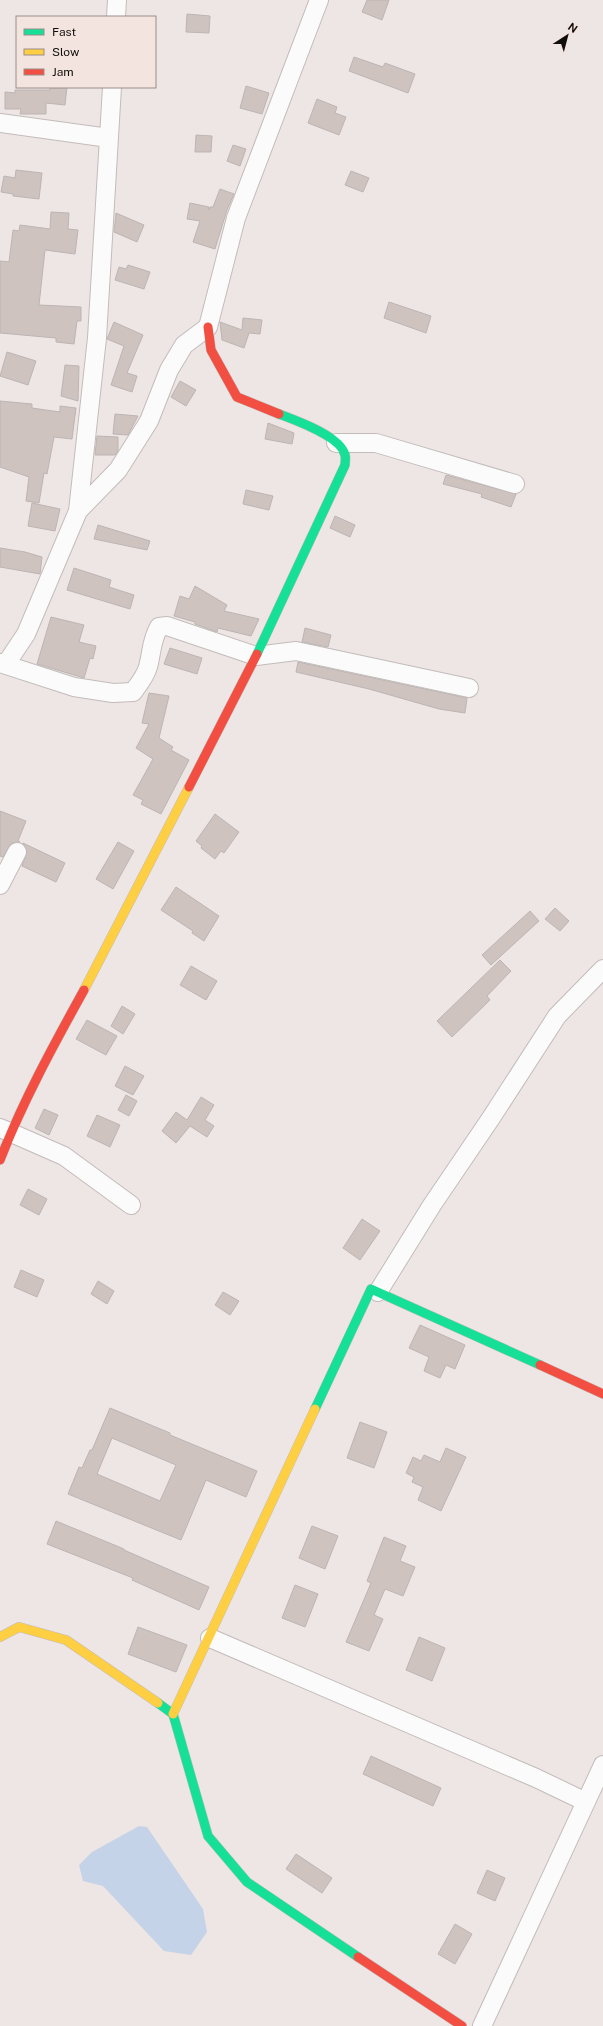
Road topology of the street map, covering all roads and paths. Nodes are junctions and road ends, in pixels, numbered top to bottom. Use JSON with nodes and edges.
{"nodes":[{"id":1,"x":117,"y":0,"type":"edge"},
{"id":2,"x":319,"y":0,"type":"edge"},
{"id":3,"x":116,"y":16,"type":"edge"},
{"id":4,"x":112,"y":88,"type":"edge"},
{"id":5,"x":0,"y":123,"type":"edge"},
{"id":6,"x":110,"y":138,"type":"junction"},
{"id":7,"x":208,"y":328,"type":"junction"},
{"id":8,"x":336,"y":442,"type":"junction"},
{"id":9,"x":515,"y":484,"type":"dead end"},
{"id":10,"x":78,"y":511,"type":"junction"},
{"id":11,"x":256,"y":656,"type":"junction"},
{"id":12,"x":3,"y":664,"type":"edge"},
{"id":13,"x":469,"y":688,"type":"dead end"},
{"id":14,"x":17,"y":852,"type":"dead end"},
{"id":15,"x":0,"y":885,"type":"edge"},
{"id":16,"x":603,"y":969,"type":"edge"},
{"id":17,"x":5,"y":1130,"type":"edge"},
{"id":18,"x":0,"y":1160,"type":"edge"},
{"id":19,"x":131,"y":1206,"type":"dead end"},
{"id":20,"x":378,"y":1292,"type":"junction"},
{"id":21,"x":603,"y":1394,"type":"edge"},
{"id":22,"x":0,"y":1637,"type":"edge"},
{"id":23,"x":210,"y":1638,"type":"junction"},
{"id":24,"x":173,"y":1714,"type":"junction"},
{"id":25,"x":603,"y":1765,"type":"edge"},
{"id":26,"x":586,"y":1802,"type":"junction"},
{"id":27,"x":462,"y":2026,"type":"edge"},
{"id":28,"x":482,"y":2026,"type":"edge"}],
"edges":[{"from":1,"to":3,"type":"street"},
{"from":2,"to":7,"type":"street"},
{"from":4,"to":6,"type":"street"},
{"from":5,"to":6,"type":"street"},
{"from":6,"to":10,"type":"street"},
{"from":7,"to":8,"type":"street"},
{"from":7,"to":10,"type":"street"},
{"from":8,"to":9,"type":"street"},
{"from":8,"to":11,"type":"street"},
{"from":10,"to":12,"type":"street"},
{"from":11,"to":12,"type":"street"},
{"from":11,"to":13,"type":"street"},
{"from":11,"to":17,"type":"street"},
{"from":14,"to":15,"type":"street"},
{"from":16,"to":20,"type":"street"},
{"from":17,"to":18,"type":"street"},
{"from":17,"to":19,"type":"street"},
{"from":20,"to":21,"type":"street"},
{"from":20,"to":23,"type":"street"},
{"from":22,"to":24,"type":"street"},
{"from":23,"to":24,"type":"street"},
{"from":23,"to":26,"type":"street"},
{"from":24,"to":27,"type":"street"},
{"from":25,"to":26,"type":"street"},
{"from":26,"to":28,"type":"street"}]}
